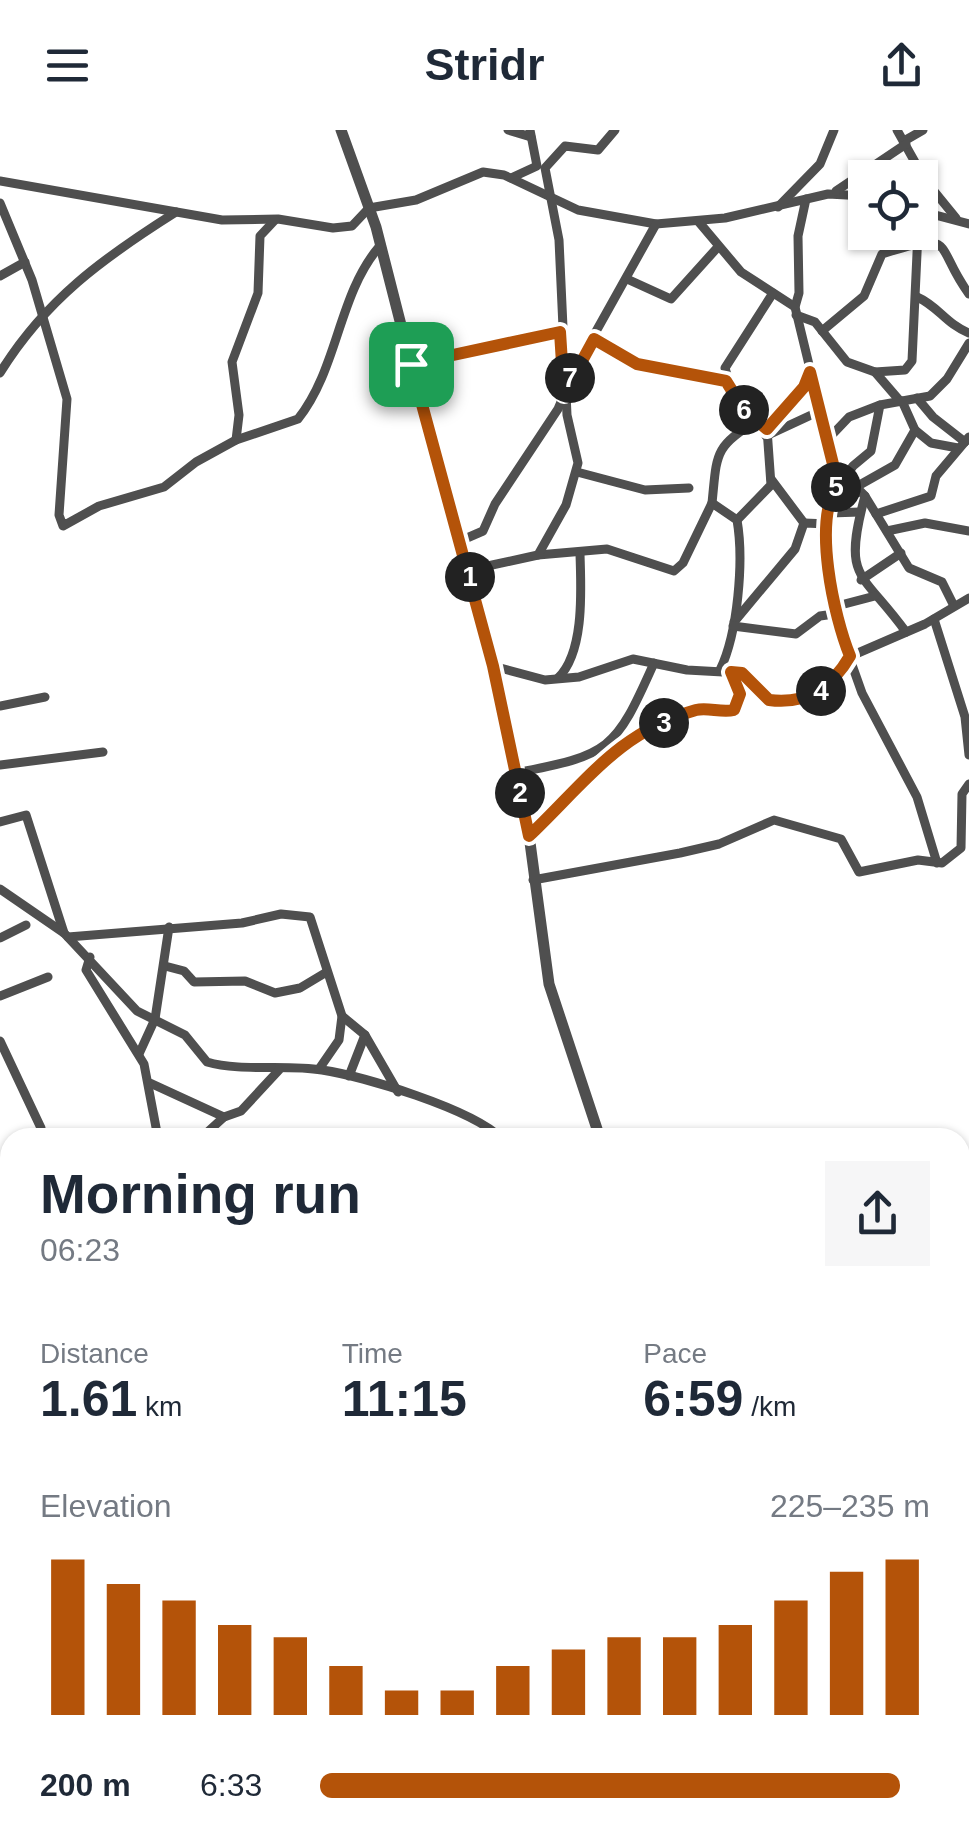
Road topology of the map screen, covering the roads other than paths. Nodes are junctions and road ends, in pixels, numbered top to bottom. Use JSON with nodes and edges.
{"nodes":[{"id":1,"x":341,"y":130,"type":"edge"},
{"id":2,"x":508,"y":130,"type":"edge"},
{"id":3,"x":615,"y":130,"type":"edge"},
{"id":4,"x":834,"y":130,"type":"edge"},
{"id":5,"x":897,"y":130,"type":"edge"},
{"id":6,"x":923,"y":130,"type":"edge"},
{"id":7,"x":530,"y":134,"type":"edge"},
{"id":8,"x":905,"y":143,"type":"junction"},
{"id":9,"x":0,"y":170,"type":"edge"},
{"id":10,"x":511,"y":178,"type":"junction"},
{"id":11,"x":4,"y":181,"type":"edge"},
{"id":12,"x":828,"y":194,"type":"junction"},
{"id":13,"x":848,"y":195,"type":"edge"},
{"id":14,"x":548,"y":198,"type":"junction"},
{"id":15,"x":806,"y":199,"type":"junction"},
{"id":16,"x":0,"y":203,"type":"edge"},
{"id":17,"x":368,"y":208,"type":"junction"},
{"id":18,"x":777,"y":208,"type":"junction"},
{"id":19,"x":176,"y":212,"type":"junction"},
{"id":20,"x":938,"y":214,"type":"edge"},
{"id":21,"x":956,"y":218,"type":"junction"},
{"id":22,"x":278,"y":219,"type":"junction"},
{"id":23,"x":698,"y":222,"type":"junction"},
{"id":24,"x":656,"y":224,"type":"junction"},
{"id":25,"x":969,"y":224,"type":"edge"},
{"id":26,"x":938,"y":245,"type":"edge"},
{"id":27,"x":379,"y":247,"type":"junction"},
{"id":28,"x":716,"y":248,"type":"junction"},
{"id":29,"x":890,"y":250,"type":"edge"},
{"id":30,"x":918,"y":250,"type":"edge"},
{"id":31,"x":24,"y":262,"type":"junction"},
{"id":32,"x":0,"y":276,"type":"edge"},
{"id":33,"x":627,"y":278,"type":"junction"},
{"id":34,"x":773,"y":294,"type":"junction"},
{"id":35,"x":969,"y":294,"type":"edge"},
{"id":36,"x":916,"y":297,"type":"junction"},
{"id":37,"x":796,"y":311,"type":"junction"},
{"id":38,"x":42,"y":314,"type":"junction"},
{"id":39,"x":822,"y":331,"type":"junction"},
{"id":40,"x":560,"y":332,"type":"junction"},
{"id":41,"x":969,"y":333,"type":"edge"},
{"id":42,"x":594,"y":339,"type":"junction"},
{"id":43,"x":969,"y":344,"type":"edge"},
{"id":44,"x":411,"y":364,"type":"junction"},
{"id":45,"x":810,"y":372,"type":"junction"},
{"id":46,"x":875,"y":372,"type":"junction"},
{"id":47,"x":0,"y":373,"type":"edge"},
{"id":48,"x":726,"y":381,"type":"junction"},
{"id":49,"x":564,"y":394,"type":"junction"},
{"id":50,"x":917,"y":398,"type":"junction"},
{"id":51,"x":901,"y":401,"type":"junction"},
{"id":52,"x":880,"y":406,"type":"junction"},
{"id":53,"x":822,"y":410,"type":"junction"},
{"id":54,"x":757,"y":421,"type":"junction"},
{"id":55,"x":914,"y":430,"type":"junction"},
{"id":56,"x":767,"y":432,"type":"junction"},
{"id":57,"x":829,"y":438,"type":"junction"},
{"id":58,"x":236,"y":440,"type":"junction"},
{"id":59,"x":964,"y":442,"type":"edge"},
{"id":60,"x":577,"y":472,"type":"junction"},
{"id":61,"x":771,"y":479,"type":"junction"},
{"id":62,"x":842,"y":480,"type":"junction"},
{"id":63,"x":856,"y":487,"type":"junction"},
{"id":64,"x":689,"y":488,"type":"dead end"},
{"id":65,"x":864,"y":496,"type":"junction"},
{"id":66,"x":712,"y":503,"type":"junction"},
{"id":67,"x":860,"y":512,"type":"junction"},
{"id":68,"x":876,"y":514,"type":"junction"},
{"id":69,"x":829,"y":518,"type":"junction"},
{"id":70,"x":737,"y":520,"type":"junction"},
{"id":71,"x":804,"y":523,"type":"junction"},
{"id":72,"x":969,"y":531,"type":"edge"},
{"id":73,"x":887,"y":532,"type":"junction"},
{"id":74,"x":460,"y":541,"type":"junction"},
{"id":75,"x":580,"y":554,"type":"junction"},
{"id":76,"x":901,"y":554,"type":"junction"},
{"id":77,"x":538,"y":555,"type":"junction"},
{"id":78,"x":469,"y":570,"type":"junction"},
{"id":79,"x":861,"y":580,"type":"junction"},
{"id":80,"x":875,"y":596,"type":"junction"},
{"id":81,"x":969,"y":598,"type":"edge"},
{"id":82,"x":954,"y":606,"type":"junction"},
{"id":83,"x":834,"y":611,"type":"junction"},
{"id":84,"x":934,"y":619,"type":"junction"},
{"id":85,"x":733,"y":624,"type":"junction"},
{"id":86,"x":906,"y":632,"type":"junction"},
{"id":87,"x":850,"y":656,"type":"junction"},
{"id":88,"x":654,"y":662,"type":"junction"},
{"id":89,"x":493,"y":666,"type":"junction"},
{"id":90,"x":726,"y":671,"type":"junction"},
{"id":91,"x":556,"y":679,"type":"junction"},
{"id":92,"x":46,"y":697,"type":"dead end"},
{"id":93,"x":0,"y":706,"type":"edge"},
{"id":94,"x":103,"y":752,"type":"dead end"},
{"id":95,"x":969,"y":755,"type":"edge"},
{"id":96,"x":0,"y":765,"type":"edge"},
{"id":97,"x":516,"y":773,"type":"junction"},
{"id":98,"x":969,"y":784,"type":"edge"},
{"id":99,"x":0,"y":822,"type":"edge"},
{"id":100,"x":529,"y":836,"type":"junction"},
{"id":101,"x":936,"y":863,"type":"junction"},
{"id":102,"x":533,"y":880,"type":"junction"},
{"id":103,"x":0,"y":888,"type":"edge"},
{"id":104,"x":26,"y":925,"type":"dead end"},
{"id":105,"x":169,"y":927,"type":"junction"},
{"id":106,"x":66,"y":935,"type":"junction"},
{"id":107,"x":0,"y":938,"type":"edge"},
{"id":108,"x":90,"y":958,"type":"junction"},
{"id":109,"x":165,"y":966,"type":"junction"},
{"id":110,"x":325,"y":973,"type":"junction"},
{"id":111,"x":48,"y":977,"type":"dead end"},
{"id":112,"x":0,"y":996,"type":"edge"},
{"id":113,"x":342,"y":1016,"type":"junction"},
{"id":114,"x":155,"y":1019,"type":"junction"},
{"id":115,"x":365,"y":1034,"type":"junction"},
{"id":116,"x":0,"y":1040,"type":"edge"},
{"id":117,"x":139,"y":1054,"type":"junction"},
{"id":118,"x":4,"y":1059,"type":"edge"},
{"id":119,"x":319,"y":1069,"type":"junction"},
{"id":120,"x":279,"y":1070,"type":"junction"},
{"id":121,"x":349,"y":1076,"type":"junction"},
{"id":122,"x":150,"y":1082,"type":"junction"},
{"id":123,"x":398,"y":1092,"type":"junction"},
{"id":124,"x":224,"y":1118,"type":"junction"},
{"id":125,"x":42,"y":1128,"type":"dead end"},
{"id":126,"x":157,"y":1128,"type":"edge"},
{"id":127,"x":212,"y":1128,"type":"edge"},
{"id":128,"x":490,"y":1128,"type":"edge"},
{"id":129,"x":597,"y":1128,"type":"edge"}],
"edges":[{"from":1,"to":17,"type":"street"},
{"from":2,"to":7,"type":"street"},
{"from":3,"to":14,"type":"street"},
{"from":4,"to":18,"type":"street"},
{"from":5,"to":8,"type":"street"},
{"from":6,"to":8,"type":"street"},
{"from":7,"to":10,"type":"street"},
{"from":8,"to":12,"type":"street"},
{"from":8,"to":21,"type":"street"},
{"from":9,"to":11,"type":"street"},
{"from":10,"to":14,"type":"street"},
{"from":10,"to":17,"type":"street"},
{"from":11,"to":19,"type":"street"},
{"from":12,"to":13,"type":"street"},
{"from":12,"to":15,"type":"street"},
{"from":14,"to":24,"type":"street"},
{"from":14,"to":40,"type":"street"},
{"from":15,"to":18,"type":"street"},
{"from":15,"to":37,"type":"street"},
{"from":16,"to":31,"type":"street"},
{"from":17,"to":22,"type":"street"},
{"from":17,"to":27,"type":"street"},
{"from":18,"to":23,"type":"street"},
{"from":19,"to":22,"type":"street"},
{"from":19,"to":38,"type":"street"},
{"from":20,"to":21,"type":"street"},
{"from":21,"to":25,"type":"street"},
{"from":22,"to":58,"type":"street"},
{"from":23,"to":24,"type":"street"},
{"from":23,"to":28,"type":"street"},
{"from":24,"to":33,"type":"street"},
{"from":26,"to":35,"type":"street"},
{"from":27,"to":44,"type":"street"},
{"from":27,"to":58,"type":"street"},
{"from":28,"to":33,"type":"street"},
{"from":28,"to":34,"type":"street"},
{"from":29,"to":39,"type":"street"},
{"from":30,"to":36,"type":"street"},
{"from":31,"to":32,"type":"street"},
{"from":31,"to":38,"type":"street"},
{"from":33,"to":42,"type":"street"},
{"from":34,"to":37,"type":"street"},
{"from":34,"to":48,"type":"street"},
{"from":36,"to":41,"type":"street"},
{"from":36,"to":46,"type":"street"},
{"from":37,"to":39,"type":"street"},
{"from":37,"to":45,"type":"street"},
{"from":38,"to":47,"type":"street"},
{"from":38,"to":58,"type":"street"},
{"from":39,"to":46,"type":"street"},
{"from":40,"to":44,"type":"street"},
{"from":40,"to":49,"type":"street"},
{"from":42,"to":48,"type":"street"},
{"from":42,"to":49,"type":"street"},
{"from":43,"to":50,"type":"street"},
{"from":44,"to":74,"type":"street"},
{"from":45,"to":53,"type":"street"},
{"from":45,"to":56,"type":"street"},
{"from":46,"to":51,"type":"street"},
{"from":48,"to":54,"type":"street"},
{"from":49,"to":60,"type":"street"},
{"from":49,"to":74,"type":"street"},
{"from":50,"to":51,"type":"street"},
{"from":50,"to":59,"type":"street"},
{"from":51,"to":52,"type":"street"},
{"from":51,"to":55,"type":"street"},
{"from":52,"to":57,"type":"street"},
{"from":52,"to":62,"type":"street"},
{"from":53,"to":56,"type":"street"},
{"from":53,"to":57,"type":"street"},
{"from":54,"to":56,"type":"street"},
{"from":54,"to":66,"type":"street"},
{"from":55,"to":59,"type":"street"},
{"from":55,"to":63,"type":"street"},
{"from":56,"to":61,"type":"street"},
{"from":57,"to":62,"type":"street"},
{"from":59,"to":68,"type":"street"},
{"from":60,"to":64,"type":"street"},
{"from":60,"to":77,"type":"street"},
{"from":61,"to":70,"type":"street"},
{"from":61,"to":71,"type":"street"},
{"from":62,"to":63,"type":"street"},
{"from":62,"to":69,"type":"street"},
{"from":63,"to":65,"type":"street"},
{"from":65,"to":67,"type":"street"},
{"from":65,"to":68,"type":"street"},
{"from":66,"to":70,"type":"street"},
{"from":66,"to":75,"type":"street"},
{"from":67,"to":69,"type":"street"},
{"from":67,"to":79,"type":"street"},
{"from":68,"to":73,"type":"street"},
{"from":69,"to":71,"type":"street"},
{"from":69,"to":83,"type":"street"},
{"from":70,"to":85,"type":"street"},
{"from":71,"to":85,"type":"street"},
{"from":72,"to":73,"type":"street"},
{"from":73,"to":76,"type":"street"},
{"from":74,"to":78,"type":"street"},
{"from":75,"to":77,"type":"street"},
{"from":75,"to":91,"type":"street"},
{"from":76,"to":79,"type":"street"},
{"from":76,"to":82,"type":"street"},
{"from":77,"to":78,"type":"street"},
{"from":78,"to":89,"type":"street"},
{"from":79,"to":80,"type":"street"},
{"from":80,"to":83,"type":"street"},
{"from":80,"to":86,"type":"street"},
{"from":81,"to":82,"type":"street"},
{"from":82,"to":84,"type":"street"},
{"from":83,"to":85,"type":"street"},
{"from":83,"to":87,"type":"street"},
{"from":84,"to":86,"type":"street"},
{"from":84,"to":95,"type":"street"},
{"from":85,"to":90,"type":"street"},
{"from":86,"to":87,"type":"street"},
{"from":87,"to":90,"type":"street"},
{"from":87,"to":101,"type":"street"},
{"from":88,"to":90,"type":"street"},
{"from":88,"to":91,"type":"street"},
{"from":88,"to":97,"type":"street"},
{"from":89,"to":91,"type":"street"},
{"from":89,"to":97,"type":"street"},
{"from":90,"to":100,"type":"street"},
{"from":92,"to":93,"type":"street"},
{"from":94,"to":96,"type":"street"},
{"from":97,"to":100,"type":"street"},
{"from":98,"to":101,"type":"street"},
{"from":99,"to":106,"type":"street"},
{"from":100,"to":102,"type":"street"},
{"from":101,"to":102,"type":"street"},
{"from":102,"to":129,"type":"street"},
{"from":103,"to":106,"type":"street"},
{"from":104,"to":107,"type":"street"},
{"from":105,"to":106,"type":"street"},
{"from":105,"to":109,"type":"street"},
{"from":105,"to":110,"type":"street"},
{"from":106,"to":108,"type":"street"},
{"from":108,"to":114,"type":"street"},
{"from":108,"to":117,"type":"street"},
{"from":109,"to":110,"type":"street"},
{"from":109,"to":114,"type":"street"},
{"from":110,"to":113,"type":"street"},
{"from":111,"to":112,"type":"street"},
{"from":113,"to":115,"type":"street"},
{"from":113,"to":119,"type":"street"},
{"from":114,"to":117,"type":"street"},
{"from":114,"to":120,"type":"street"},
{"from":115,"to":121,"type":"street"},
{"from":115,"to":123,"type":"street"},
{"from":116,"to":118,"type":"street"},
{"from":117,"to":122,"type":"street"},
{"from":118,"to":125,"type":"street"},
{"from":119,"to":120,"type":"street"},
{"from":119,"to":121,"type":"street"},
{"from":120,"to":124,"type":"street"},
{"from":121,"to":123,"type":"street"},
{"from":122,"to":124,"type":"street"},
{"from":122,"to":126,"type":"street"},
{"from":123,"to":128,"type":"street"},
{"from":124,"to":127,"type":"street"}]}
